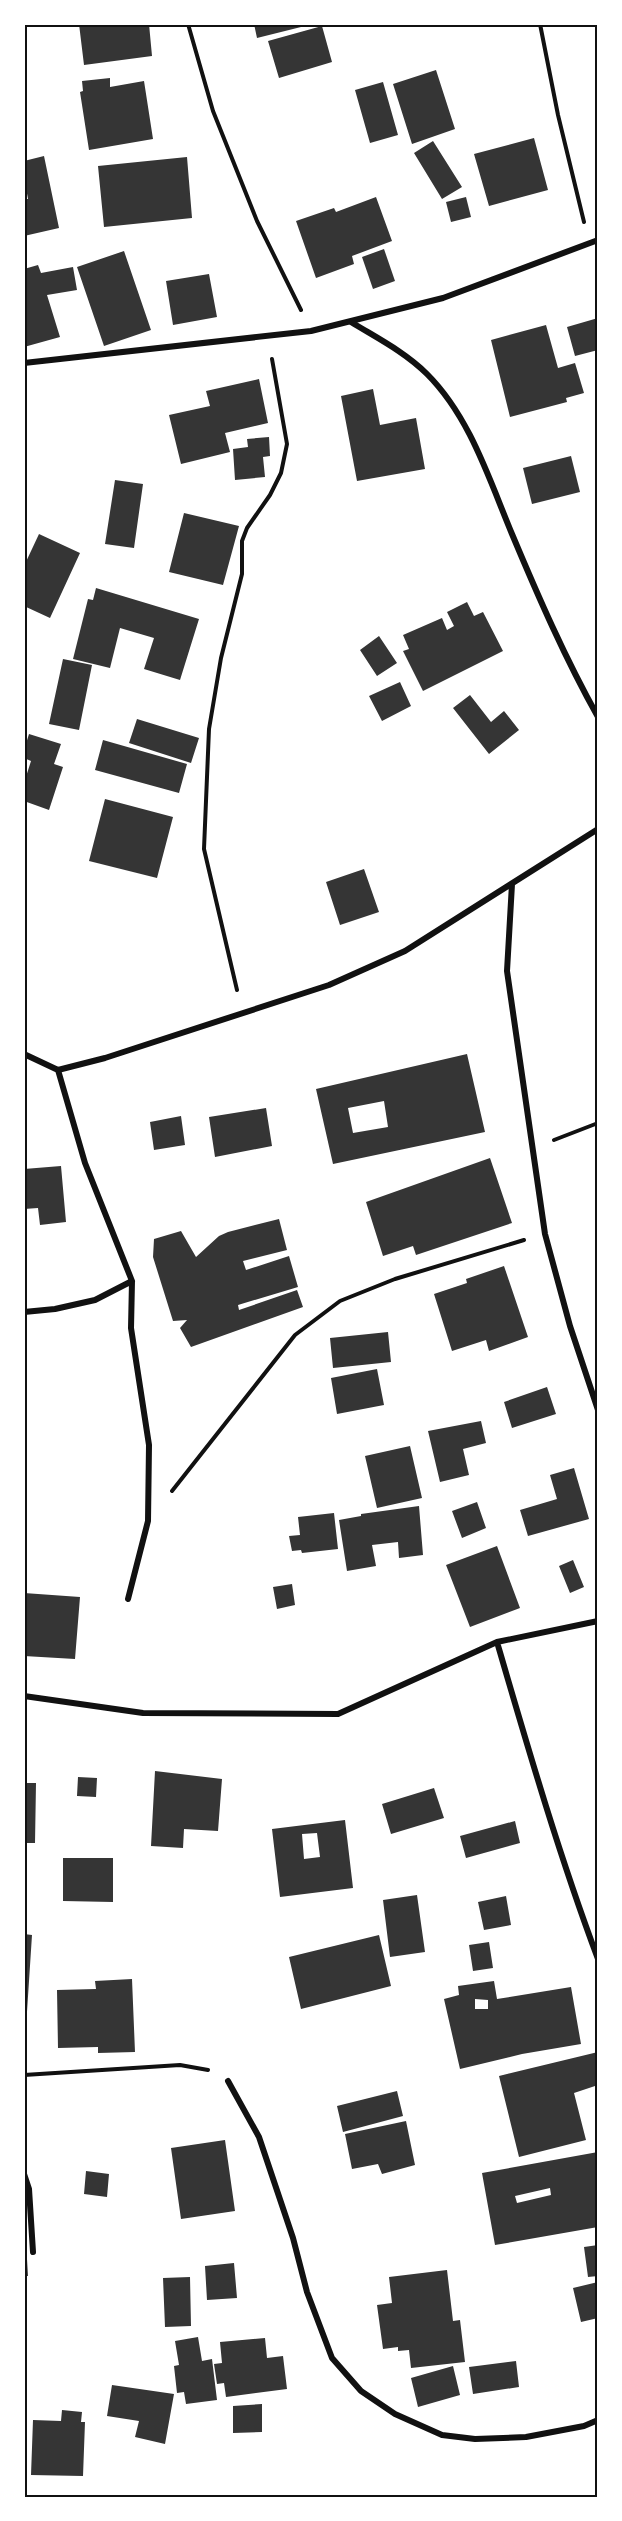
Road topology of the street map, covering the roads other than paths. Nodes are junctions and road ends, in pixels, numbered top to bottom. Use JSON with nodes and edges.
{"nodes":[{"id":1,"x":598,"y":240,"type":"edge"},
{"id":2,"x":351,"y":322,"type":"junction"},
{"id":3,"x":24,"y":363,"type":"edge"},
{"id":4,"x":598,"y":717,"type":"edge"},
{"id":5,"x":598,"y":829,"type":"edge"},
{"id":6,"x":512,"y":884,"type":"junction"},
{"id":7,"x":24,"y":1054,"type":"edge"},
{"id":8,"x":58,"y":1070,"type":"junction"},
{"id":9,"x":132,"y":1281,"type":"junction"},
{"id":10,"x":24,"y":1312,"type":"edge"},
{"id":11,"x":598,"y":1410,"type":"edge"},
{"id":12,"x":128,"y":1599,"type":"dead end"},
{"id":13,"x":598,"y":1621,"type":"edge"},
{"id":14,"x":497,"y":1642,"type":"junction"},
{"id":15,"x":24,"y":1696,"type":"edge"},
{"id":16,"x":598,"y":1959,"type":"edge"},
{"id":17,"x":228,"y":2081,"type":"road end"},
{"id":18,"x":24,"y":2174,"type":"edge"},
{"id":19,"x":33,"y":2252,"type":"dead end"},
{"id":20,"x":598,"y":2420,"type":"edge"}],
"edges":[{"from":1,"to":2,"type":"street"},
{"from":2,"to":3,"type":"street"},
{"from":2,"to":4,"type":"street"},
{"from":5,"to":6,"type":"street"},
{"from":6,"to":8,"type":"street"},
{"from":6,"to":11,"type":"street"},
{"from":7,"to":8,"type":"street"},
{"from":8,"to":9,"type":"street"},
{"from":9,"to":10,"type":"street"},
{"from":9,"to":12,"type":"street"},
{"from":13,"to":14,"type":"street"},
{"from":14,"to":15,"type":"street"},
{"from":14,"to":16,"type":"street"},
{"from":17,"to":20,"type":"street"},
{"from":18,"to":19,"type":"street"}]}
